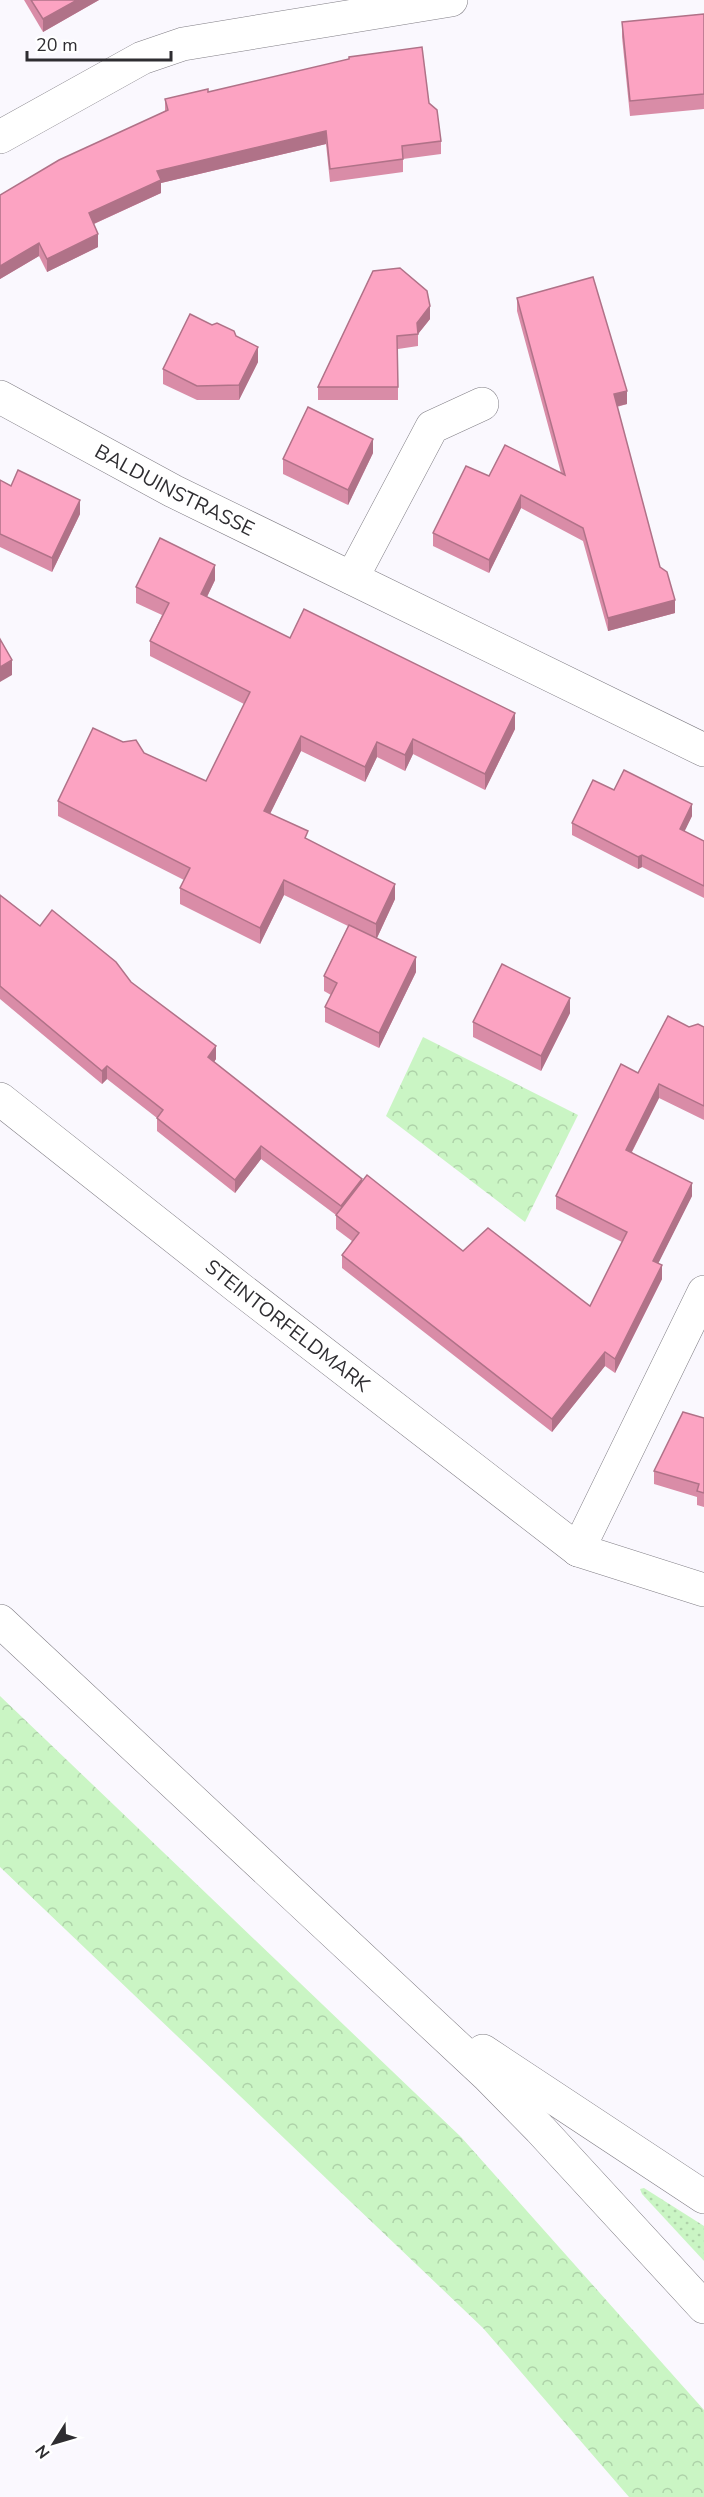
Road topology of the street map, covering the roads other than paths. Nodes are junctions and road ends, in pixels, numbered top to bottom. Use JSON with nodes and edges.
{"nodes":[{"id":1,"x":450,"y":0,"type":"edge"},
{"id":2,"x":0,"y":137,"type":"edge"},
{"id":3,"x":0,"y":397,"type":"edge"},
{"id":4,"x":483,"y":404,"type":"dead end"},
{"id":5,"x":352,"y":578,"type":"junction"},
{"id":6,"x":704,"y":750,"type":"edge"},
{"id":7,"x":0,"y":1099,"type":"edge"},
{"id":8,"x":704,"y":1292,"type":"edge"},
{"id":9,"x":578,"y":1550,"type":"junction"},
{"id":10,"x":704,"y":1590,"type":"edge"},
{"id":11,"x":0,"y":1621,"type":"edge"},
{"id":12,"x":411,"y":2002,"type":"junction"},
{"id":13,"x":704,"y":2197,"type":"edge"},
{"id":14,"x":704,"y":2307,"type":"edge"}],
"edges":[{"from":1,"to":2,"type":"main road"},
{"from":3,"to":5,"type":"main road","name":"BALDUINSTRASSE"},
{"from":4,"to":5,"type":"main road"},
{"from":5,"to":6,"type":"main road","name":"BALDUINSTRASSE"},
{"from":7,"to":9,"type":"main road","name":"STEINTORFELDMARK"},
{"from":8,"to":9,"type":"main road"},
{"from":9,"to":10,"type":"main road","name":"STEINTORFELDMARK"},
{"from":11,"to":12,"type":"main road"},
{"from":12,"to":13,"type":"main road"},
{"from":12,"to":14,"type":"main road"}]}
